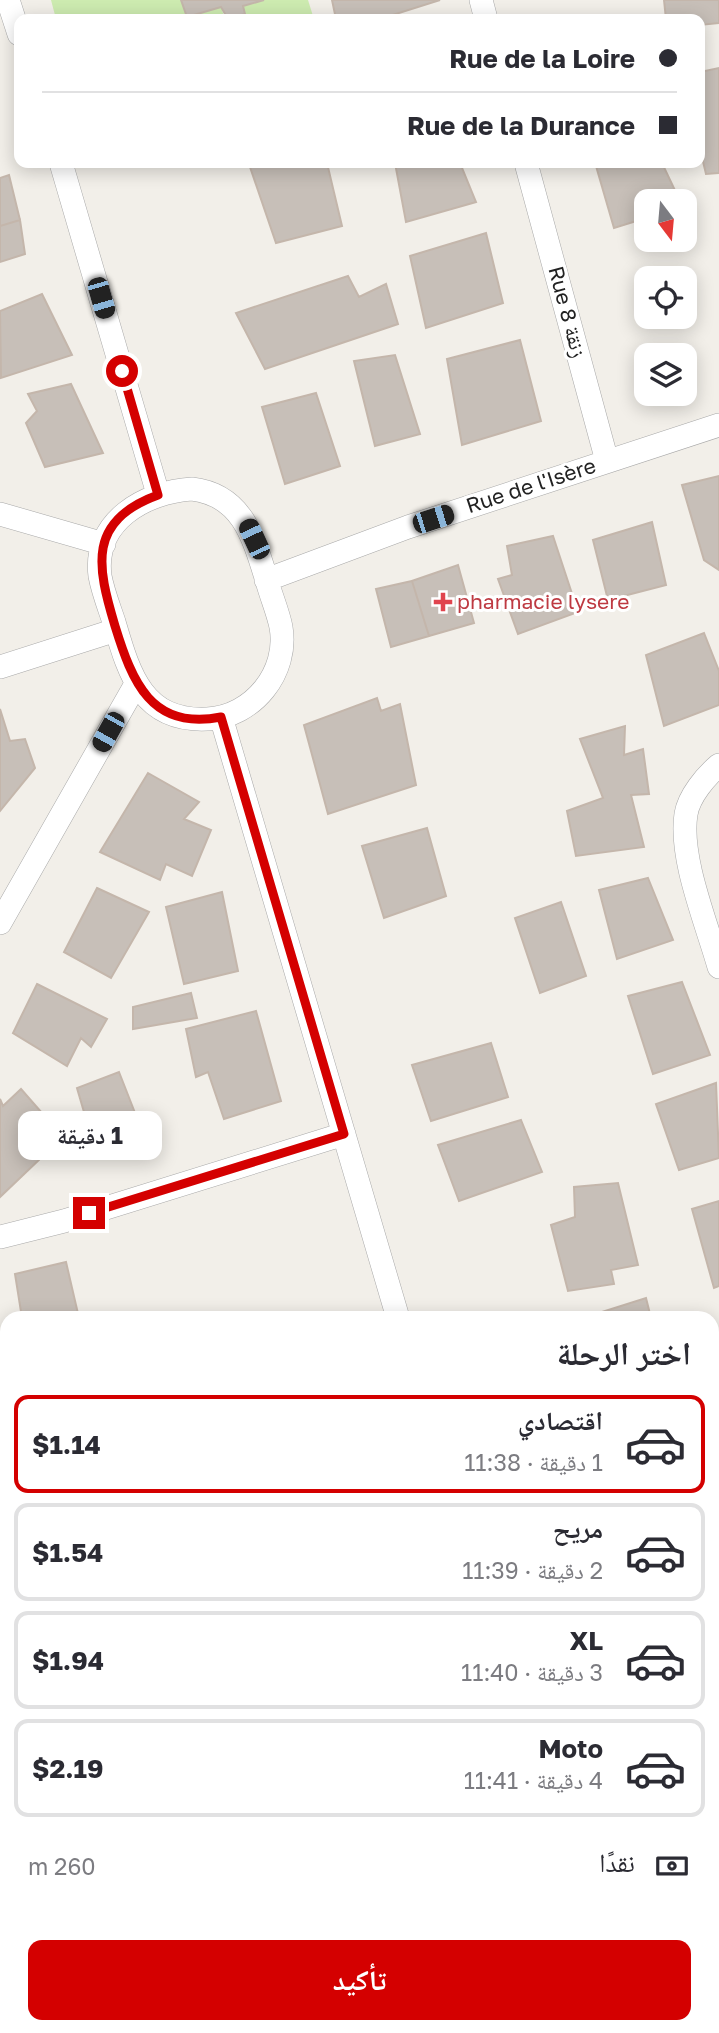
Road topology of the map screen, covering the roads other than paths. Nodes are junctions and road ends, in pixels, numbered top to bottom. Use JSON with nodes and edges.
{"nodes":[{"id":1,"x":8,"y":0,"type":"edge"},
{"id":2,"x":14,"y":19,"type":"edge"},
{"id":3,"x":62,"y":168,"type":"edge"},
{"id":4,"x":527,"y":168,"type":"edge"},
{"id":5,"x":719,"y":425,"type":"edge"},
{"id":6,"x":607,"y":461,"type":"junction"},
{"id":7,"x":158,"y":495,"type":"junction"},
{"id":8,"x":0,"y":514,"type":"edge"},
{"id":9,"x":104,"y":544,"type":"junction"},
{"id":10,"x":266,"y":580,"type":"junction"},
{"id":11,"x":116,"y":630,"type":"junction"},
{"id":12,"x":0,"y":667,"type":"edge"},
{"id":13,"x":136,"y":684,"type":"junction"},
{"id":14,"x":221,"y":717,"type":"junction"},
{"id":15,"x":719,"y":765,"type":"edge"},
{"id":16,"x":0,"y":923,"type":"edge"},
{"id":17,"x":719,"y":967,"type":"edge"},
{"id":18,"x":344,"y":1134,"type":"junction"},
{"id":19,"x":0,"y":1237,"type":"edge"},
{"id":20,"x":396,"y":1311,"type":"edge"}],
"edges":[{"from":1,"to":2,"type":"street"},
{"from":3,"to":7,"type":"street"},
{"from":4,"to":6,"type":"street","name":"Rue 8 زنقة"},
{"from":5,"to":6,"type":"street","name":"Rue de l'Isère"},
{"from":6,"to":10,"type":"street","name":"Rue de l'Isère"},
{"from":7,"to":9,"type":"street"},
{"from":7,"to":10,"type":"street"},
{"from":8,"to":9,"type":"street"},
{"from":9,"to":11,"type":"street"},
{"from":10,"to":14,"type":"street"},
{"from":11,"to":12,"type":"street"},
{"from":11,"to":13,"type":"street"},
{"from":13,"to":14,"type":"street"},
{"from":13,"to":16,"type":"street"},
{"from":14,"to":18,"type":"street"},
{"from":15,"to":17,"type":"street"},
{"from":18,"to":19,"type":"street"},
{"from":18,"to":20,"type":"street"}]}
